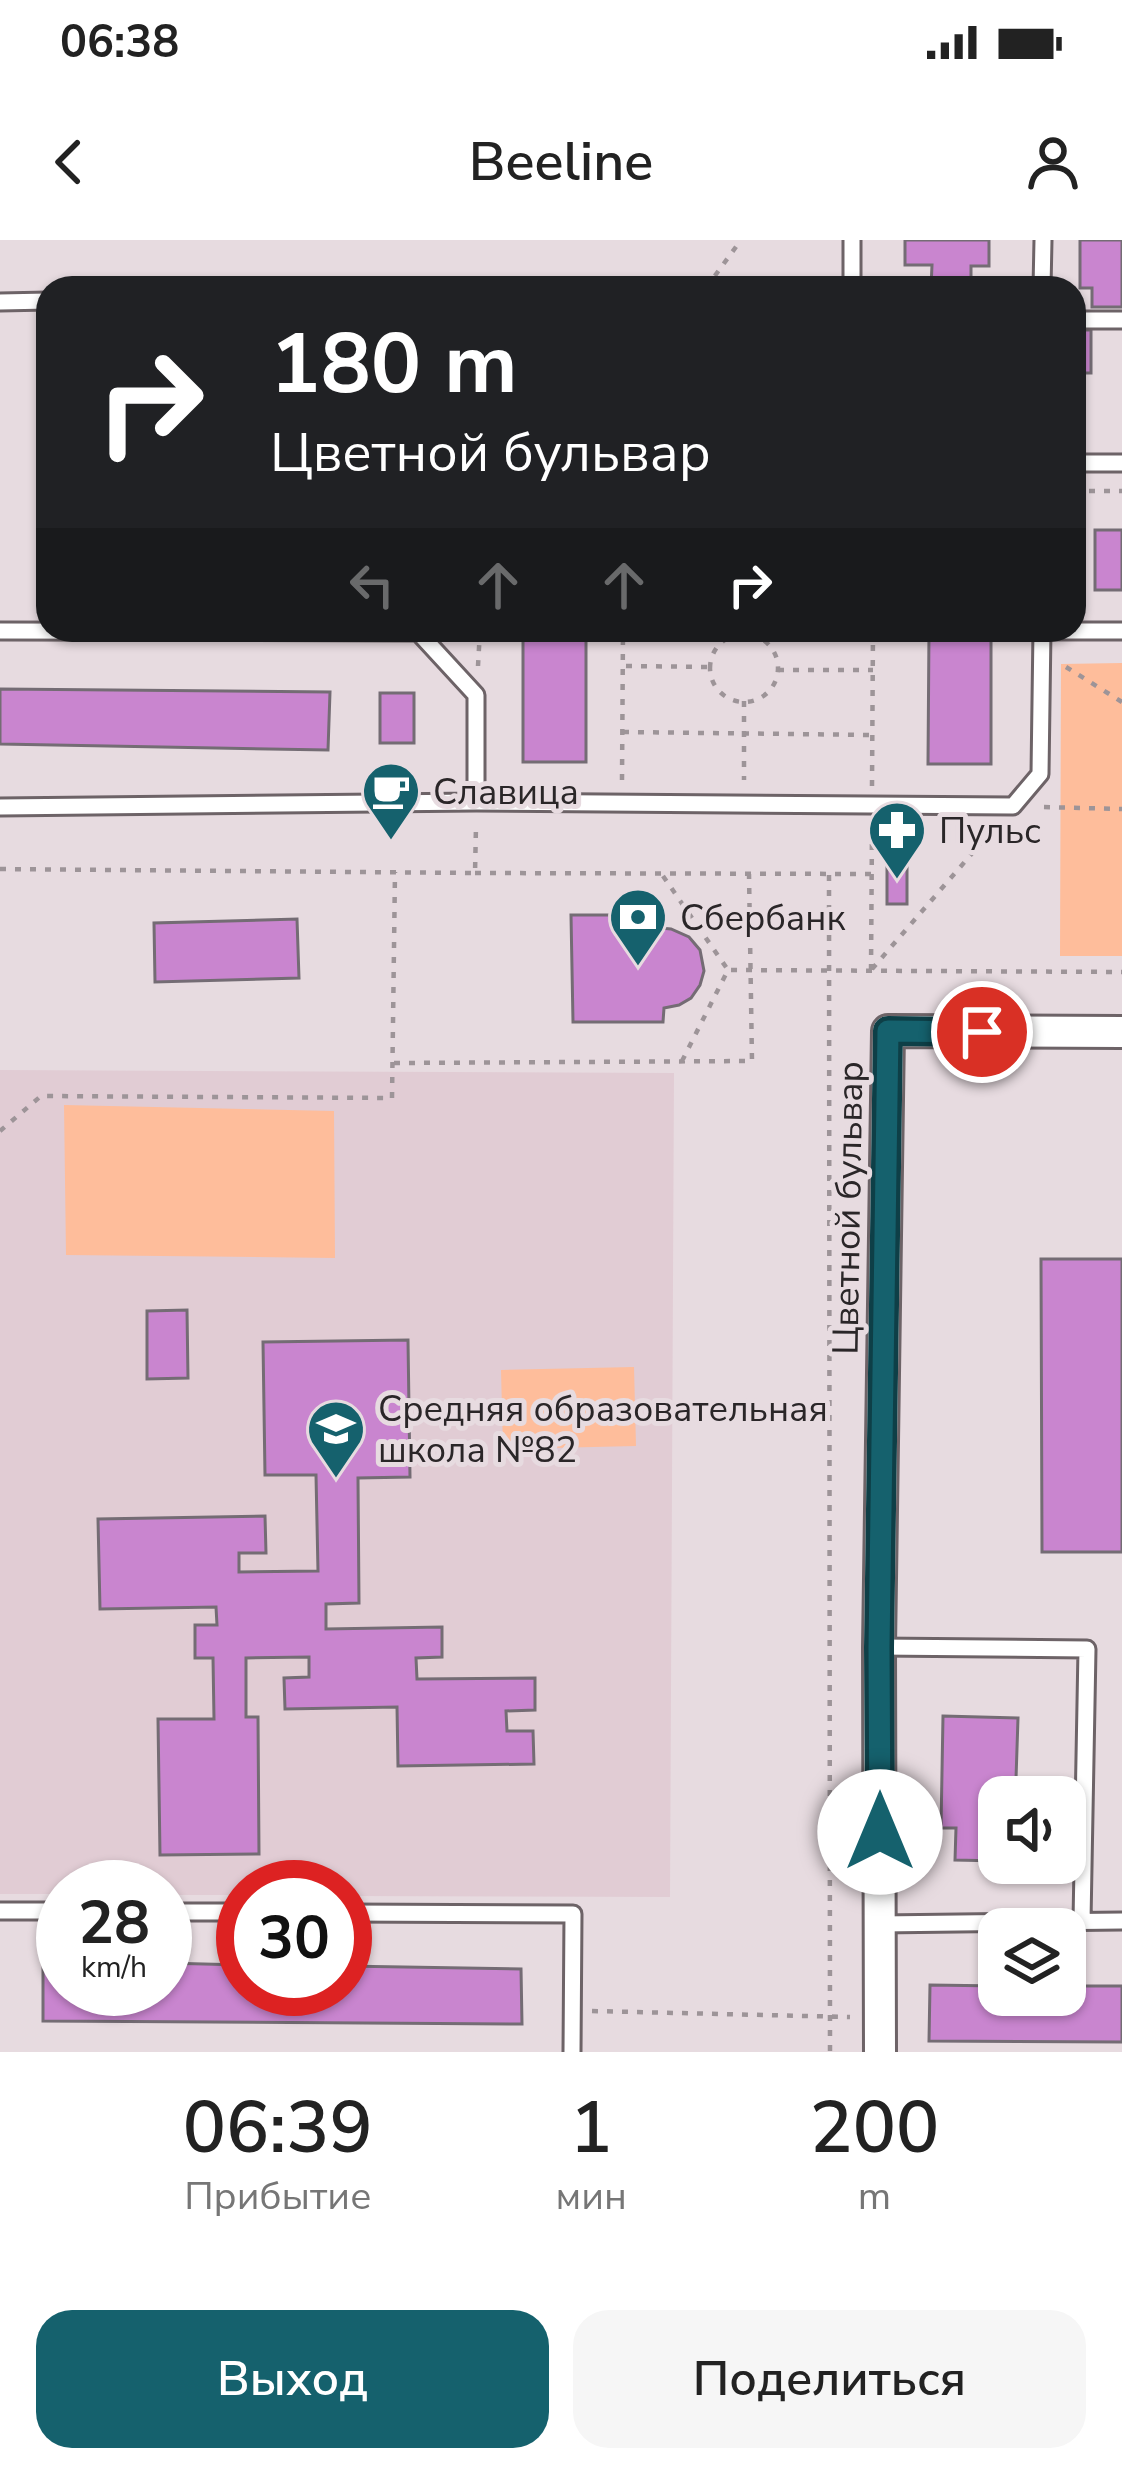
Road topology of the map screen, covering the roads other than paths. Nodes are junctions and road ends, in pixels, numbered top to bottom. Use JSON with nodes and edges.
{"nodes":[{"id":1,"x":852,"y":240,"type":"edge"},
{"id":2,"x":1042,"y":240,"type":"edge"},
{"id":3,"x":851,"y":276,"type":"edge"},
{"id":4,"x":1042,"y":276,"type":"edge"},
{"id":5,"x":36,"y":301,"type":"edge"},
{"id":6,"x":0,"y":302,"type":"edge"},
{"id":7,"x":1086,"y":320,"type":"edge"},
{"id":8,"x":1122,"y":320,"type":"edge"},
{"id":9,"x":1086,"y":463,"type":"edge"},
{"id":10,"x":1122,"y":463,"type":"edge"},
{"id":11,"x":0,"y":631,"type":"edge"},
{"id":12,"x":36,"y":631,"type":"edge"},
{"id":13,"x":1122,"y":631,"type":"edge"},
{"id":14,"x":1086,"y":633,"type":"edge"},
{"id":15,"x":427,"y":642,"type":"edge"},
{"id":16,"x":1042,"y":642,"type":"edge"},
{"id":17,"x":476,"y":802,"type":"junction"},
{"id":18,"x":0,"y":807,"type":"edge"},
{"id":19,"x":1122,"y":1032,"type":"edge"},
{"id":20,"x":879,"y":1647,"type":"junction"},
{"id":21,"x":1082,"y":1908,"type":"edge"},
{"id":22,"x":0,"y":1911,"type":"edge"},
{"id":23,"x":36,"y":1911,"type":"edge"},
{"id":24,"x":372,"y":1913,"type":"edge"},
{"id":25,"x":1086,"y":1921,"type":"edge"},
{"id":26,"x":1122,"y":1921,"type":"edge"},
{"id":27,"x":978,"y":1923,"type":"edge"},
{"id":28,"x":880,"y":1924,"type":"junction"},
{"id":29,"x":572,"y":2052,"type":"edge"},
{"id":30,"x":880,"y":2052,"type":"edge"}],
"edges":[{"from":1,"to":3,"type":"lane"},
{"from":2,"to":4,"type":"lane"},
{"from":5,"to":6,"type":"lane"},
{"from":7,"to":8,"type":"lane"},
{"from":9,"to":10,"type":"lane"},
{"from":11,"to":12,"type":"lane"},
{"from":13,"to":14,"type":"lane"},
{"from":15,"to":17,"type":"lane"},
{"from":16,"to":17,"type":"lane"},
{"from":17,"to":18,"type":"lane"},
{"from":19,"to":20,"type":"street","name":"Цветной бульвар"},
{"from":20,"to":21,"type":"lane"},
{"from":20,"to":28,"type":"street","name":"Цветной бульвар"},
{"from":22,"to":23,"type":"lane"},
{"from":24,"to":29,"type":"lane"},
{"from":25,"to":26,"type":"lane"},
{"from":27,"to":28,"type":"lane"},
{"from":28,"to":30,"type":"street","name":"Цветной бульвар"}]}
